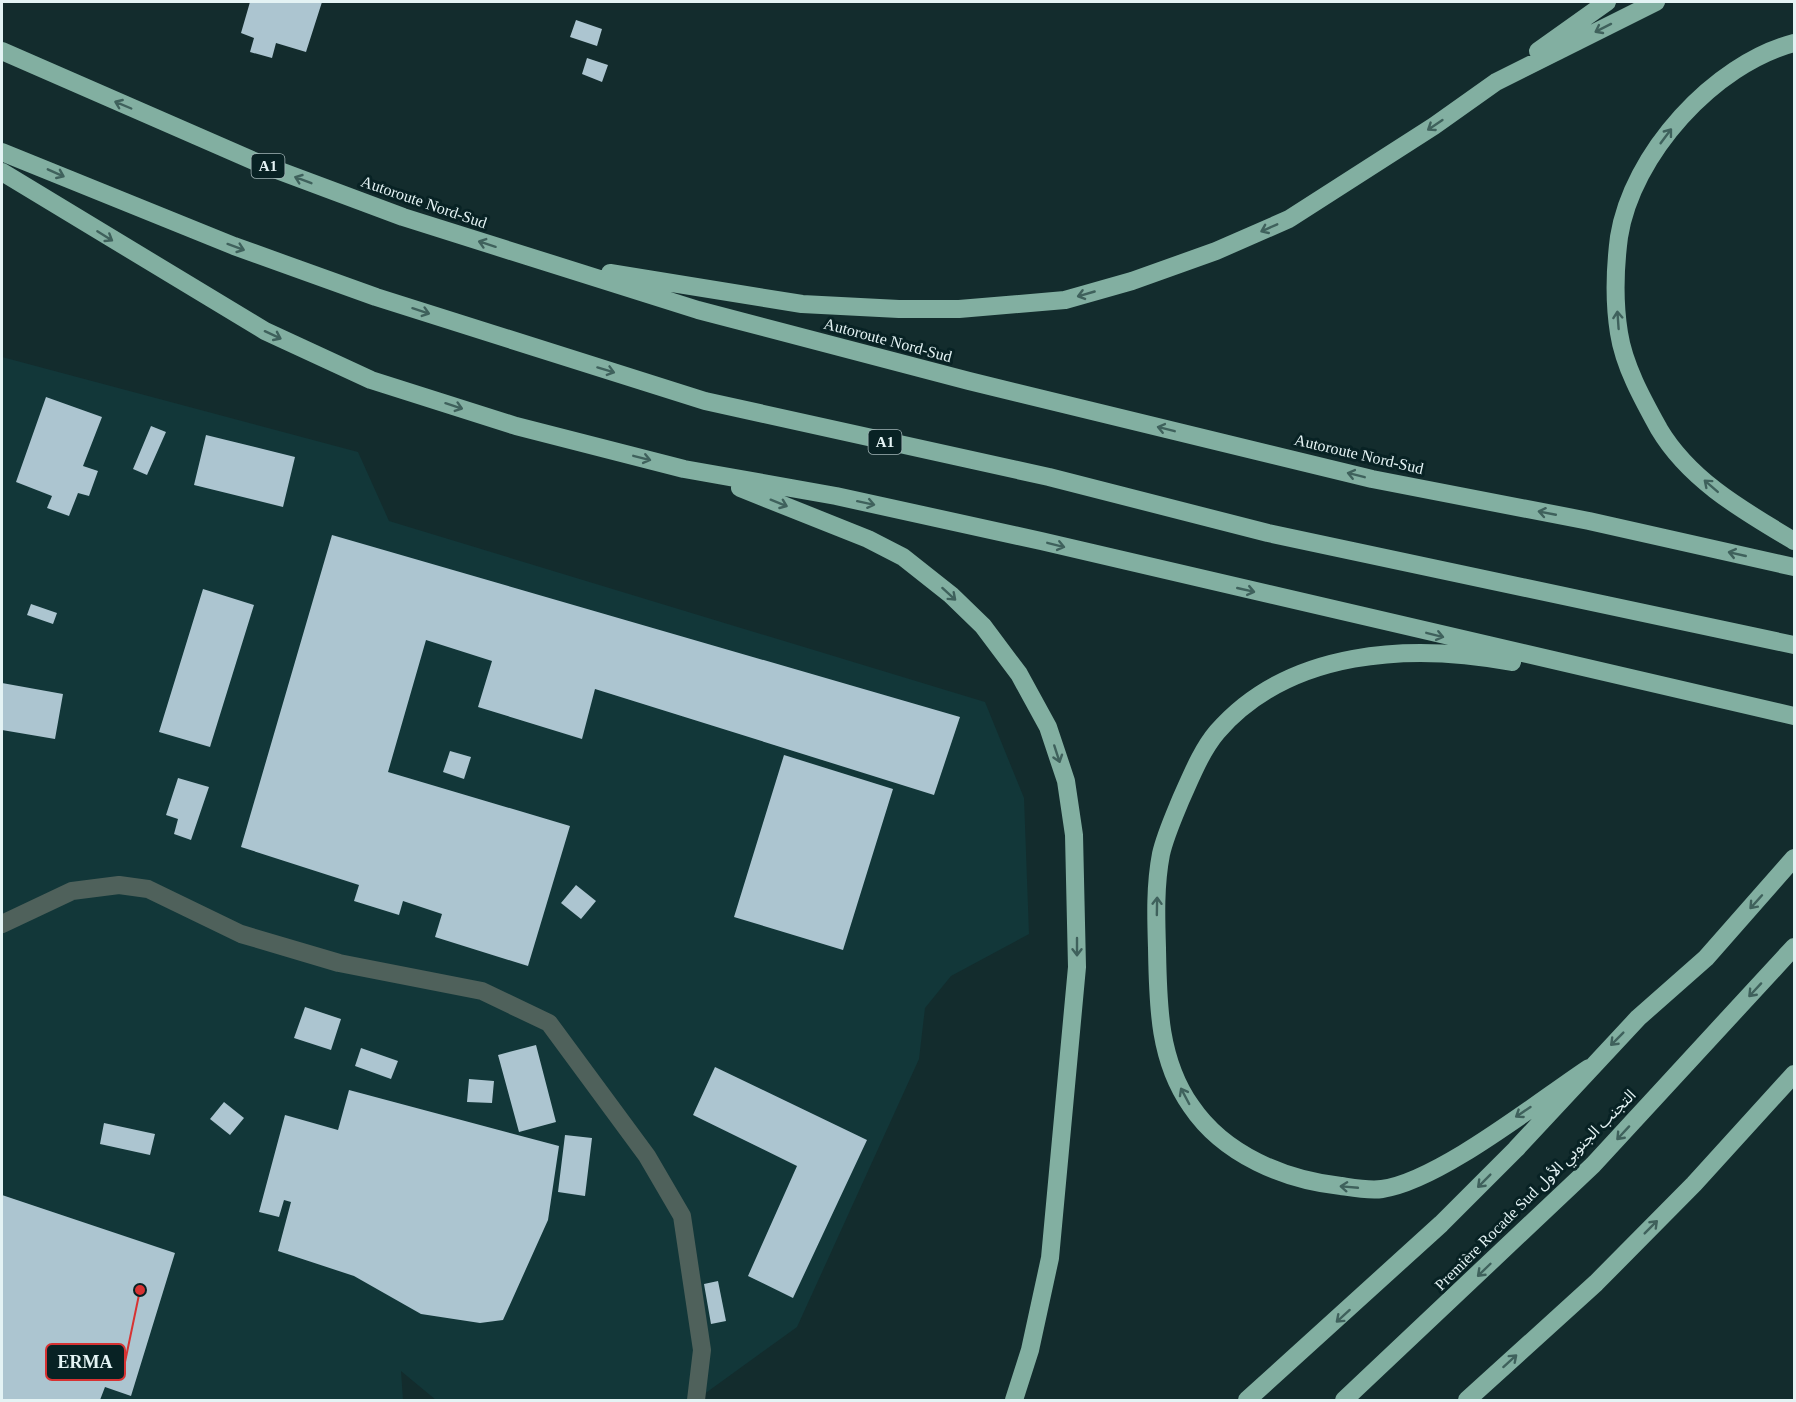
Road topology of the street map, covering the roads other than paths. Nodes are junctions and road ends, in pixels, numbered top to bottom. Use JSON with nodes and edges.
{"nodes":[{"id":1,"x":1607,"y":2,"type":"edge"},
{"id":2,"x":1656,"y":2,"type":"edge"},
{"id":3,"x":1794,"y":43,"type":"edge"},
{"id":4,"x":2,"y":51,"type":"edge"},
{"id":5,"x":1496,"y":82,"type":"junction"},
{"id":6,"x":2,"y":152,"type":"edge"},
{"id":7,"x":2,"y":172,"type":"edge"},
{"id":8,"x":543,"y":262,"type":"junction"},
{"id":9,"x":684,"y":469,"type":"junction"},
{"id":10,"x":1794,"y":541,"type":"edge"},
{"id":11,"x":1794,"y":567,"type":"edge"},
{"id":12,"x":1794,"y":645,"type":"edge"},
{"id":13,"x":1662,"y":685,"type":"junction"},
{"id":14,"x":1794,"y":716,"type":"edge"},
{"id":15,"x":1794,"y":858,"type":"edge"},
{"id":16,"x":2,"y":924,"type":"edge"},
{"id":17,"x":1794,"y":947,"type":"edge"},
{"id":18,"x":1589,"y":1068,"type":"junction"},
{"id":19,"x":1794,"y":1074,"type":"edge"},
{"id":20,"x":696,"y":1401,"type":"edge"},
{"id":21,"x":1014,"y":1401,"type":"edge"},
{"id":22,"x":1247,"y":1401,"type":"edge"},
{"id":23,"x":1344,"y":1401,"type":"edge"},
{"id":24,"x":1467,"y":1401,"type":"edge"}],
"edges":[{"from":1,"to":5,"type":"highway"},
{"from":2,"to":5,"type":"highway","one_way":true},
{"from":10,"to":3,"type":"highway","one_way":true},
{"from":8,"to":4,"type":"highway","name":"Autoroute Nord-Sud","number":"A1","one_way":true},
{"from":5,"to":8,"type":"highway","one_way":true},
{"from":6,"to":12,"type":"highway","number":"A1","one_way":true},
{"from":7,"to":9,"type":"highway","one_way":true},
{"from":11,"to":8,"type":"highway","name":"Autoroute Nord-Sud","number":"A1","one_way":true},
{"from":9,"to":13,"type":"highway","one_way":true},
{"from":9,"to":21,"type":"highway","one_way":true},
{"from":13,"to":14,"type":"highway"},
{"from":18,"to":13,"type":"highway","one_way":true},
{"from":15,"to":18,"type":"highway","one_way":true},
{"from":16,"to":20,"type":"lane"},
{"from":17,"to":23,"type":"highway","name":"Première Rocade Sud التجنب الجنوبي الأول","one_way":true},
{"from":18,"to":22,"type":"highway","one_way":true},
{"from":24,"to":19,"type":"highway","one_way":true}]}
